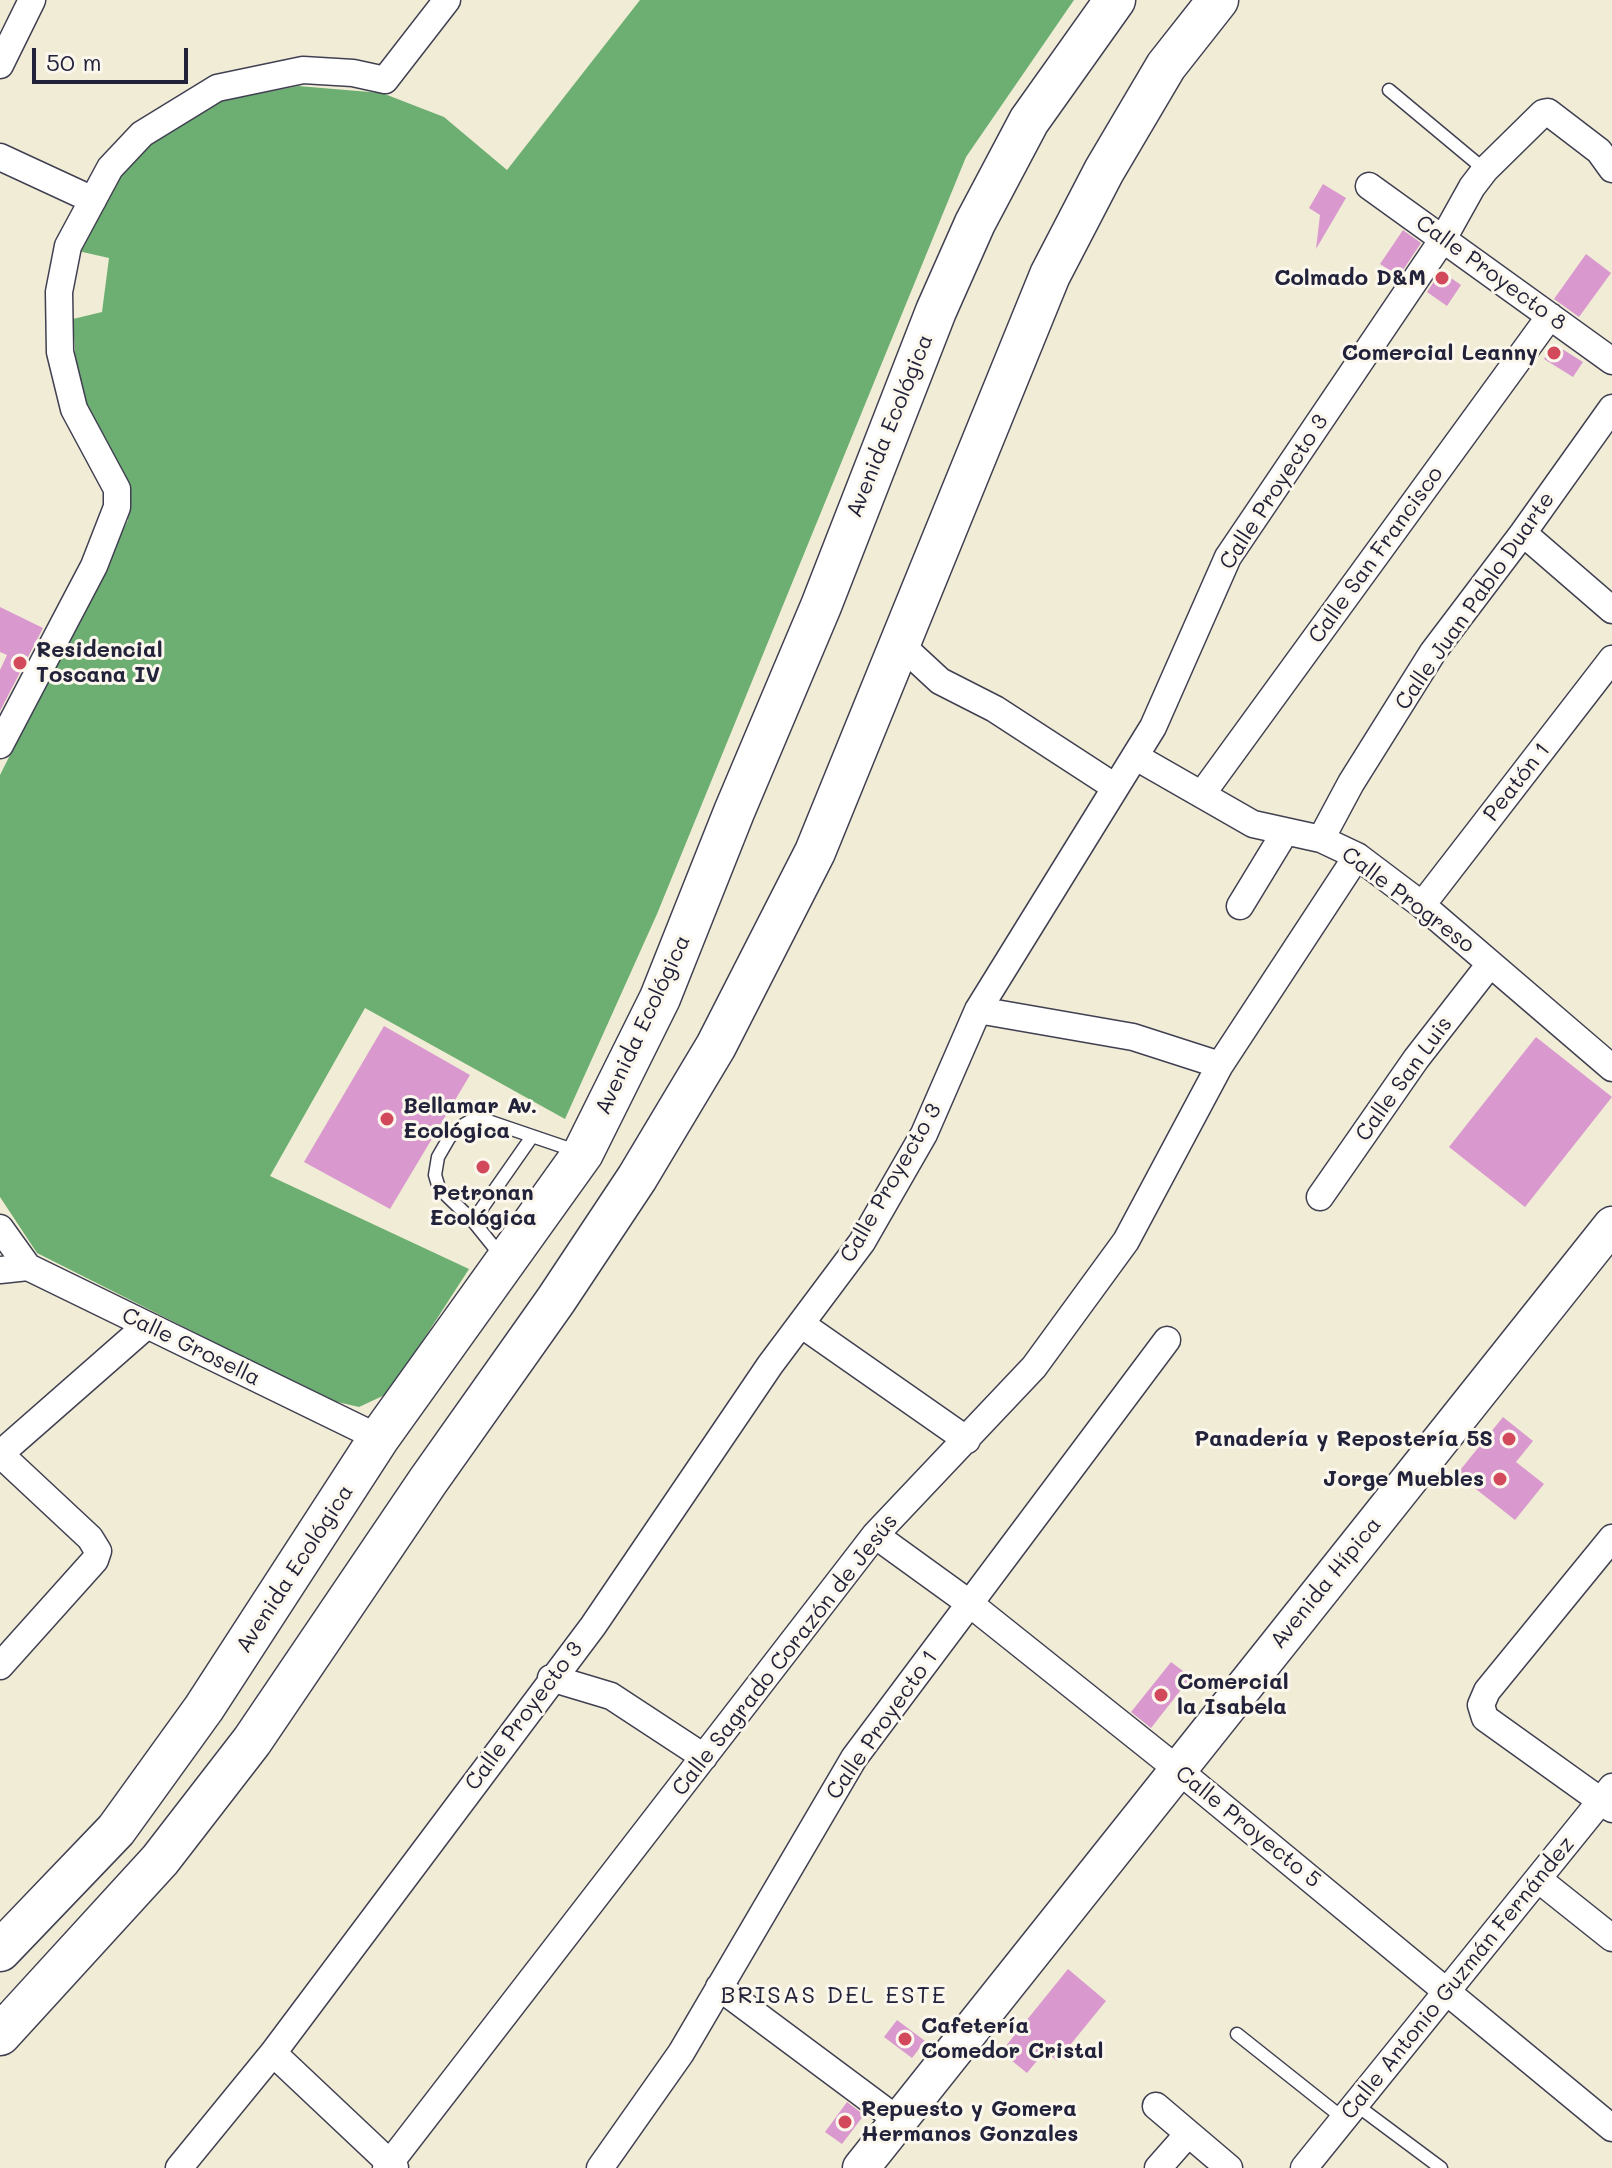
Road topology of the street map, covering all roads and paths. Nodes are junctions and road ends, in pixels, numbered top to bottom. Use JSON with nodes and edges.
{"nodes":[{"id":1,"x":32,"y":0,"type":"edge"},
{"id":2,"x":447,"y":0,"type":"edge"},
{"id":3,"x":1115,"y":0,"type":"edge"},
{"id":4,"x":1218,"y":0,"type":"edge"},
{"id":5,"x":0,"y":65,"type":"edge"},
{"id":6,"x":1389,"y":90,"type":"dead end"},
{"id":7,"x":1608,"y":156,"type":"edge"},
{"id":8,"x":0,"y":157,"type":"edge"},
{"id":9,"x":1485,"y":170,"type":"junction"},
{"id":10,"x":1369,"y":186,"type":"dead end"},
{"id":11,"x":93,"y":200,"type":"junction"},
{"id":12,"x":1443,"y":239,"type":"junction"},
{"id":13,"x":1550,"y":316,"type":"junction"},
{"id":14,"x":1612,"y":361,"type":"edge"},
{"id":15,"x":1612,"y":408,"type":"edge"},
{"id":16,"x":1523,"y":533,"type":"junction"},
{"id":17,"x":1612,"y":610,"type":"edge"},
{"id":18,"x":900,"y":644,"type":"junction"},
{"id":19,"x":1612,"y":659,"type":"edge"},
{"id":20,"x":0,"y":745,"type":"edge"},
{"id":21,"x":1136,"y":757,"type":"junction"},
{"id":22,"x":1115,"y":787,"type":"junction"},
{"id":23,"x":1202,"y":794,"type":"junction"},
{"id":24,"x":1285,"y":832,"type":"junction"},
{"id":25,"x":1321,"y":839,"type":"junction"},
{"id":26,"x":1357,"y":856,"type":"junction"},
{"id":27,"x":1422,"y":905,"type":"junction"},
{"id":28,"x":1240,"y":906,"type":"dead end"},
{"id":29,"x":1490,"y":964,"type":"junction"},
{"id":30,"x":978,"y":1010,"type":"junction"},
{"id":31,"x":1220,"y":1065,"type":"junction"},
{"id":32,"x":1612,"y":1068,"type":"edge"},
{"id":33,"x":531,"y":1138,"type":"junction"},
{"id":34,"x":583,"y":1153,"type":"junction"},
{"id":35,"x":1320,"y":1197,"type":"dead end"},
{"id":36,"x":473,"y":1221,"type":"junction"},
{"id":37,"x":1612,"y":1225,"type":"edge"},
{"id":38,"x":0,"y":1228,"type":"edge"},
{"id":39,"x":506,"y":1263,"type":"junction"},
{"id":40,"x":28,"y":1267,"type":"junction"},
{"id":41,"x":0,"y":1270,"type":"edge"},
{"id":42,"x":801,"y":1324,"type":"junction"},
{"id":43,"x":146,"y":1326,"type":"junction"},
{"id":44,"x":1167,"y":1340,"type":"dead end"},
{"id":45,"x":379,"y":1438,"type":"junction"},
{"id":46,"x":967,"y":1440,"type":"junction"},
{"id":47,"x":0,"y":1454,"type":"edge"},
{"id":48,"x":875,"y":1535,"type":"junction"},
{"id":49,"x":1612,"y":1538,"type":"edge"},
{"id":50,"x":969,"y":1603,"type":"junction"},
{"id":51,"x":0,"y":1666,"type":"edge"},
{"id":52,"x":551,"y":1678,"type":"junction"},
{"id":53,"x":704,"y":1757,"type":"junction"},
{"id":54,"x":1177,"y":1769,"type":"junction"},
{"id":55,"x":1608,"y":1799,"type":"edge"},
{"id":56,"x":1538,"y":1879,"type":"junction"},
{"id":57,"x":1612,"y":1938,"type":"edge"},
{"id":58,"x":0,"y":1951,"type":"edge"},
{"id":59,"x":719,"y":1987,"type":"junction"},
{"id":60,"x":1447,"y":1990,"type":"junction"},
{"id":61,"x":1237,"y":2034,"type":"dead end"},
{"id":62,"x":0,"y":2035,"type":"edge"},
{"id":63,"x":273,"y":2053,"type":"junction"},
{"id":64,"x":1156,"y":2106,"type":"dead end"},
{"id":65,"x":1350,"y":2111,"type":"junction"},
{"id":66,"x":899,"y":2121,"type":"junction"},
{"id":67,"x":1612,"y":2128,"type":"edge"},
{"id":68,"x":1188,"y":2134,"type":"junction"},
{"id":69,"x":390,"y":2166,"type":"edge"},
{"id":70,"x":179,"y":2168,"type":"edge"},
{"id":71,"x":600,"y":2168,"type":"edge"},
{"id":72,"x":861,"y":2168,"type":"edge"},
{"id":73,"x":1158,"y":2168,"type":"edge"},
{"id":74,"x":1229,"y":2168,"type":"edge"},
{"id":75,"x":1304,"y":2168,"type":"edge"},
{"id":76,"x":1441,"y":2168,"type":"edge"}],
"edges":[{"from":1,"to":5,"type":"street"},
{"from":2,"to":11,"type":"street"},
{"from":3,"to":34,"type":"main road","name":"Avenida Ecológica"},
{"from":4,"to":18,"type":"main road"},
{"from":6,"to":9,"type":"lane"},
{"from":7,"to":9,"type":"street","name":"Calle Proyecto 3"},
{"from":8,"to":11,"type":"street"},
{"from":9,"to":12,"type":"street","name":"Calle Proyecto 3"},
{"from":10,"to":12,"type":"street","name":"Calle Proyecto 8"},
{"from":11,"to":20,"type":"street"},
{"from":12,"to":13,"type":"street","name":"Calle Proyecto 8"},
{"from":12,"to":21,"type":"street","name":"Calle Proyecto 3"},
{"from":13,"to":14,"type":"street","name":"Calle Proyecto 8"},
{"from":13,"to":23,"type":"street","name":"Calle San Francisco"},
{"from":15,"to":16,"type":"street","name":"Calle Juan Pablo Duarte"},
{"from":16,"to":17,"type":"street"},
{"from":16,"to":25,"type":"street","name":"Calle Juan Pablo Duarte"},
{"from":18,"to":22,"type":"street"},
{"from":18,"to":62,"type":"main road"},
{"from":19,"to":27,"type":"street","name":"Peatón 1"},
{"from":21,"to":22,"type":"street","name":"Calle Proyecto 3"},
{"from":21,"to":23,"type":"street","name":"Calle Progreso"},
{"from":22,"to":30,"type":"street","name":"Calle Proyecto 3"},
{"from":23,"to":24,"type":"street","name":"Calle Progreso"},
{"from":24,"to":25,"type":"street","name":"Calle Progreso"},
{"from":24,"to":28,"type":"street"},
{"from":25,"to":26,"type":"street","name":"Calle Progreso"},
{"from":26,"to":27,"type":"street","name":"Calle Progreso"},
{"from":26,"to":31,"type":"street","name":"Calle Sagrado Corazón de Jesús"},
{"from":27,"to":29,"type":"street","name":"Calle Progreso"},
{"from":29,"to":32,"type":"street","name":"Calle Progreso"},
{"from":29,"to":35,"type":"street","name":"Calle San Luis"},
{"from":30,"to":31,"type":"street"},
{"from":30,"to":42,"type":"street","name":"Calle Proyecto 3"},
{"from":31,"to":46,"type":"street","name":"Calle Sagrado Corazón de Jesús"},
{"from":33,"to":34,"type":"lane"},
{"from":33,"to":36,"type":"lane"},
{"from":33,"to":36,"type":"lane"},
{"from":34,"to":39,"type":"main road","name":"Avenida Ecológica"},
{"from":36,"to":39,"type":"lane"},
{"from":37,"to":54,"type":"street","name":"Avenida Hípica"},
{"from":38,"to":40,"type":"street"},
{"from":39,"to":45,"type":"main road","name":"Avenida Ecológica"},
{"from":40,"to":41,"type":"street"},
{"from":40,"to":43,"type":"street","name":"Calle Grosella"},
{"from":42,"to":46,"type":"street"},
{"from":42,"to":52,"type":"street","name":"Calle Proyecto 3"},
{"from":43,"to":45,"type":"street","name":"Calle Grosella"},
{"from":43,"to":47,"type":"street"},
{"from":44,"to":50,"type":"street","name":"Calle Proyecto 1"},
{"from":45,"to":58,"type":"main road","name":"Avenida Ecológica"},
{"from":46,"to":48,"type":"street","name":"Calle Sagrado Corazón de Jesús"},
{"from":47,"to":51,"type":"street"},
{"from":48,"to":50,"type":"street","name":"Calle Proyecto 5"},
{"from":48,"to":53,"type":"street","name":"Calle Sagrado Corazón de Jesús"},
{"from":49,"to":55,"type":"street"},
{"from":50,"to":54,"type":"street","name":"Calle Proyecto 5"},
{"from":50,"to":59,"type":"street","name":"Calle Proyecto 1"},
{"from":52,"to":53,"type":"street"},
{"from":52,"to":63,"type":"street","name":"Calle Proyecto 3"},
{"from":53,"to":69,"type":"street","name":"Calle Sagrado Corazón de Jesús"},
{"from":54,"to":60,"type":"street","name":"Calle Proyecto 5"},
{"from":54,"to":66,"type":"street","name":"Avenida Hípica"},
{"from":55,"to":56,"type":"street","name":"Calle Antonio Guzmán Fernández"},
{"from":56,"to":57,"type":"street"},
{"from":56,"to":60,"type":"street","name":"Calle Antonio Guzmán Fernández"},
{"from":59,"to":66,"type":"street"},
{"from":59,"to":71,"type":"street","name":"Calle Proyecto 1"},
{"from":60,"to":65,"type":"street","name":"Calle Antonio Guzmán Fernández"},
{"from":60,"to":67,"type":"street","name":"Calle Proyecto 5"},
{"from":61,"to":65,"type":"lane"},
{"from":63,"to":69,"type":"street"},
{"from":63,"to":70,"type":"street","name":"Calle Proyecto 3"},
{"from":64,"to":68,"type":"street"},
{"from":65,"to":75,"type":"street","name":"Calle Antonio Guzmán Fernández"},
{"from":65,"to":76,"type":"lane"},
{"from":66,"to":72,"type":"street","name":"Avenida Hípica"},
{"from":68,"to":73,"type":"street"},
{"from":68,"to":74,"type":"street"}]}
